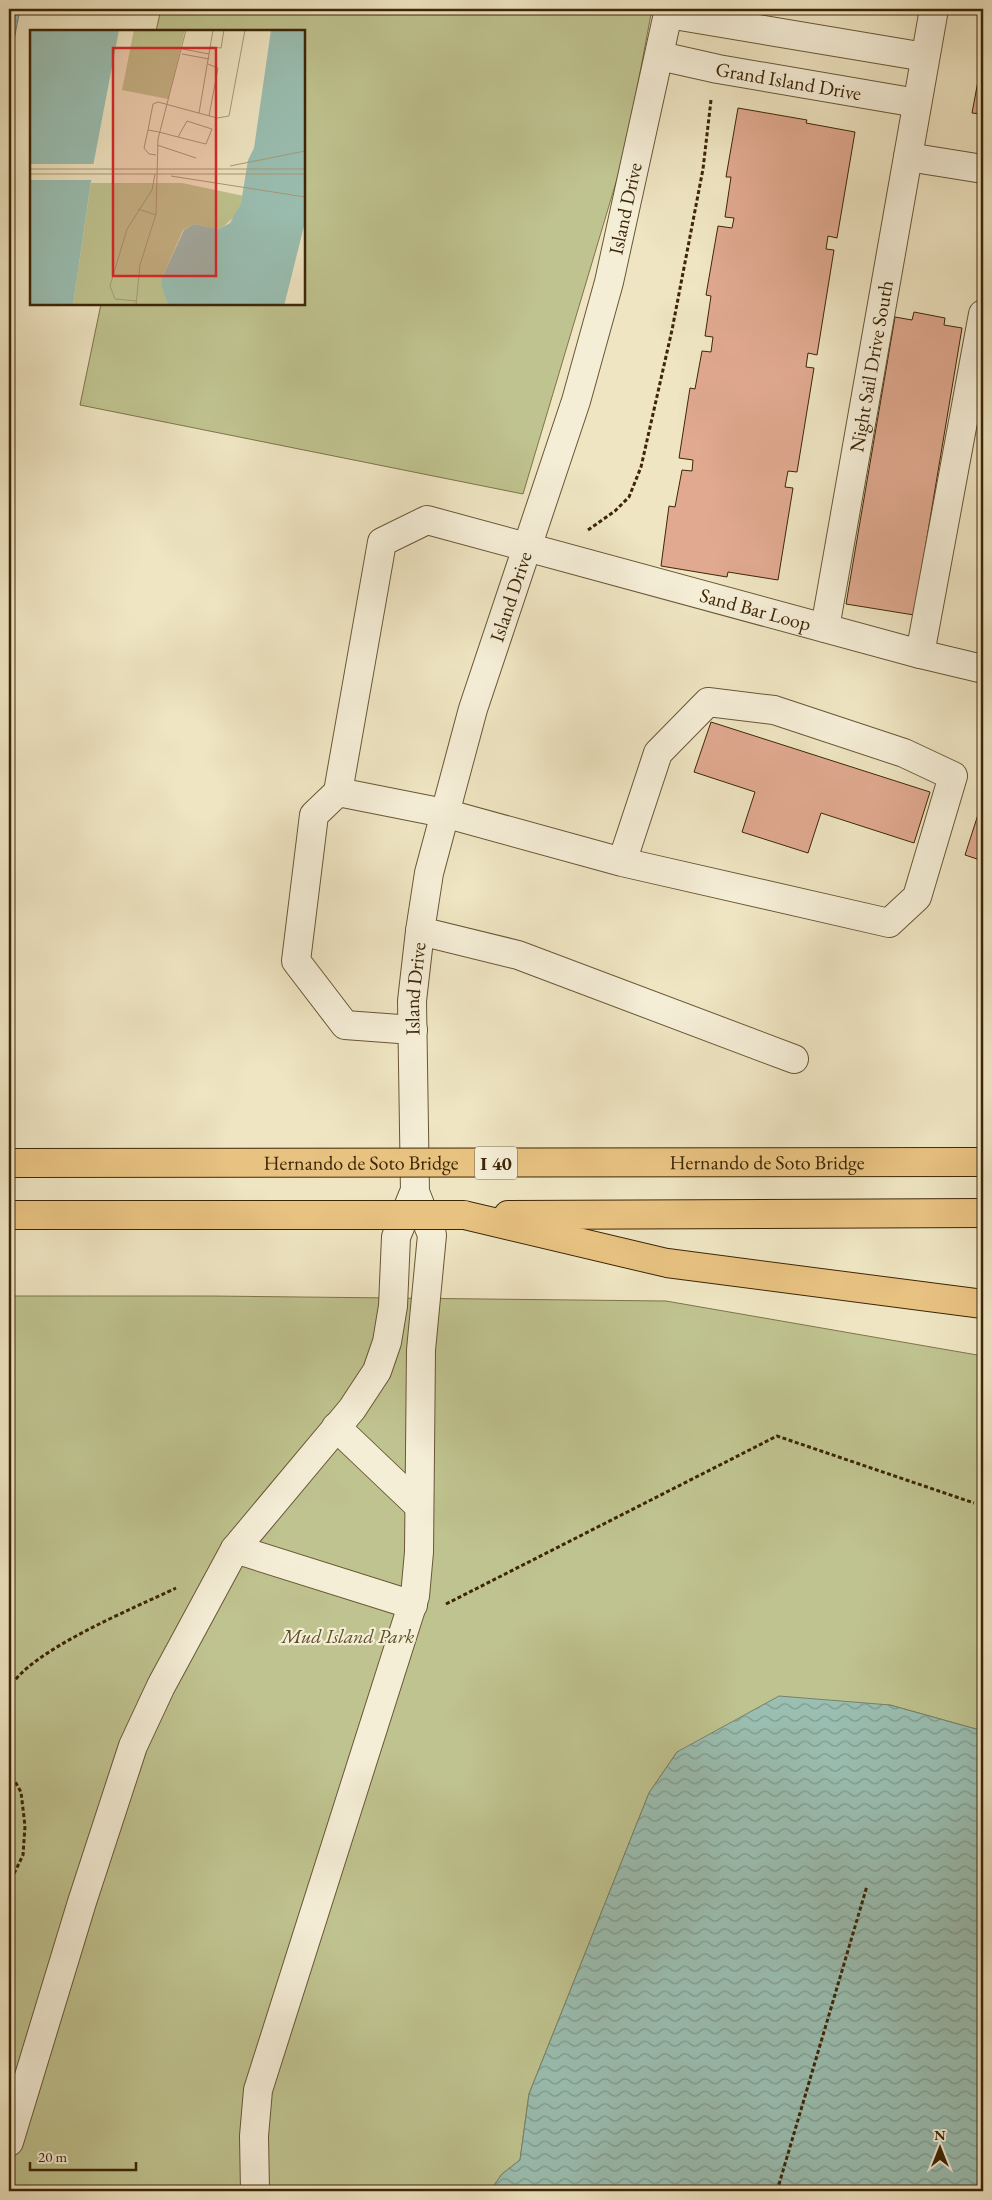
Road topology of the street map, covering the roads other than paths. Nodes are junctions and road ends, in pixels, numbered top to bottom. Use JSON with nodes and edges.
{"nodes":[{"id":1,"x":934,"y":9,"type":"edge"},
{"id":2,"x":669,"y":11,"type":"edge"},
{"id":3,"x":660,"y":56,"type":"junction"},
{"id":4,"x":925,"y":57,"type":"junction"},
{"id":5,"x":917,"y":104,"type":"junction"},
{"id":6,"x":908,"y":157,"type":"junction"},
{"id":7,"x":983,"y":169,"type":"edge"},
{"id":8,"x":983,"y":314,"type":"edge"},
{"id":9,"x":528,"y":546,"type":"junction"},
{"id":10,"x":825,"y":628,"type":"junction"},
{"id":11,"x":920,"y":654,"type":"junction"},
{"id":12,"x":983,"y":669,"type":"edge"},
{"id":13,"x":338,"y":792,"type":"junction"},
{"id":14,"x":444,"y":813,"type":"junction"},
{"id":15,"x":622,"y":862,"type":"junction"},
{"id":16,"x":420,"y":931,"type":"junction"},
{"id":17,"x":413,"y":1030,"type":"junction"},
{"id":18,"x":794,"y":1060,"type":"dead end"},
{"id":19,"x":983,"y":1162,"type":"edge"},
{"id":20,"x":9,"y":1163,"type":"edge"},
{"id":21,"x":415,"y":1192,"type":"junction"},
{"id":22,"x":983,"y":1213,"type":"edge"},
{"id":23,"x":9,"y":1215,"type":"edge"},
{"id":24,"x":464,"y":1215,"type":"junction"},
{"id":25,"x":983,"y":1304,"type":"edge"},
{"id":26,"x":336,"y":1427,"type":"junction"},
{"id":27,"x":419,"y":1506,"type":"junction"},
{"id":28,"x":234,"y":1549,"type":"junction"},
{"id":29,"x":413,"y":1605,"type":"junction"},
{"id":30,"x":9,"y":2142,"type":"edge"},
{"id":31,"x":256,"y":2191,"type":"edge"}],
"edges":[{"from":1,"to":4,"type":"street","name":"Night Sail Drive South"},
{"from":2,"to":3,"type":"street","name":"Island Drive"},
{"from":2,"to":4,"type":"street"},
{"from":3,"to":5,"type":"street","name":"Grand Island Drive"},
{"from":3,"to":9,"type":"street","name":"Island Drive"},
{"from":4,"to":5,"type":"street","name":"Night Sail Drive South"},
{"from":5,"to":6,"type":"street","name":"Night Sail Drive South"},
{"from":6,"to":7,"type":"street"},
{"from":6,"to":10,"type":"street","name":"Night Sail Drive South"},
{"from":8,"to":11,"type":"street"},
{"from":9,"to":10,"type":"street","name":"Sand Bar Loop"},
{"from":9,"to":13,"type":"street","name":"Sand Bar Loop"},
{"from":9,"to":14,"type":"street","name":"Island Drive"},
{"from":10,"to":11,"type":"street","name":"Sand Bar Loop"},
{"from":11,"to":12,"type":"street","name":"Sand Bar Loop"},
{"from":13,"to":14,"type":"street"},
{"from":13,"to":17,"type":"street"},
{"from":14,"to":15,"type":"street"},
{"from":14,"to":16,"type":"street","name":"Island Drive"},
{"from":15,"to":15,"type":"street"},
{"from":16,"to":17,"type":"street","name":"Island Drive"},
{"from":16,"to":18,"type":"street"},
{"from":17,"to":21,"type":"street","name":"Island Drive"},
{"from":19,"to":20,"type":"highway","name":"Hernando de Soto Bridge","number":"I 40","bridge":true},
{"from":21,"to":26,"type":"street"},
{"from":21,"to":27,"type":"street"},
{"from":22,"to":24,"type":"highway"},
{"from":23,"to":24,"type":"highway","bridge":true},
{"from":24,"to":25,"type":"highway"},
{"from":26,"to":27,"type":"street"},
{"from":26,"to":28,"type":"street"},
{"from":27,"to":29,"type":"street"},
{"from":28,"to":29,"type":"street"},
{"from":28,"to":30,"type":"street"},
{"from":29,"to":31,"type":"street"}]}
